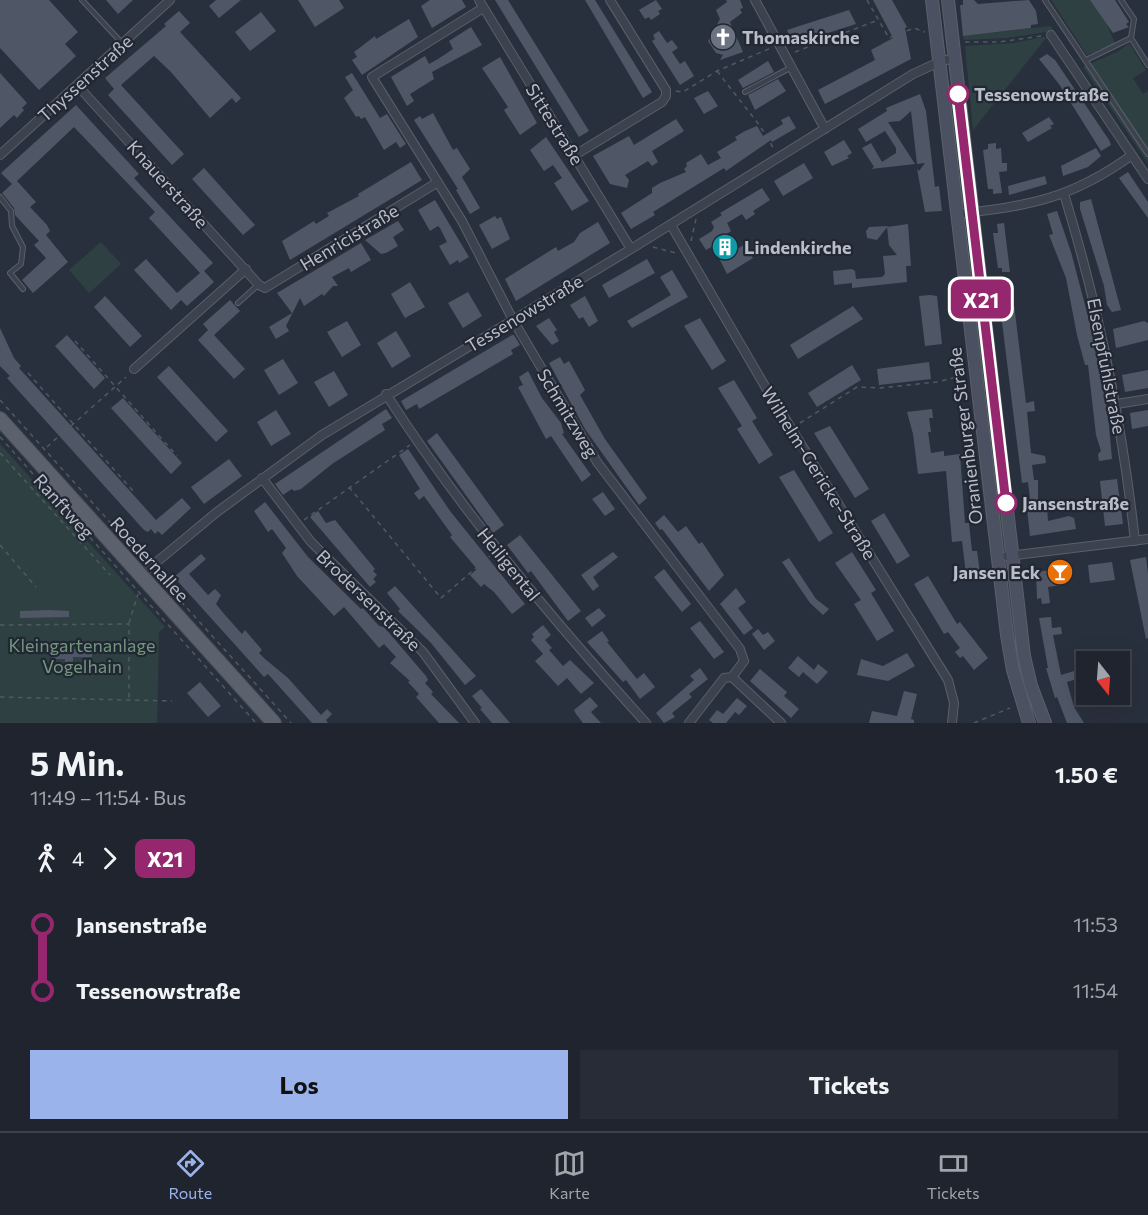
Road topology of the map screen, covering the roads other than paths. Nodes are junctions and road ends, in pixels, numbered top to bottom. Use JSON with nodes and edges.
{"nodes":[{"id":1,"x":82,"y":0,"type":"edge"},
{"id":2,"x":170,"y":0,"type":"edge"},
{"id":3,"x":610,"y":0,"type":"edge"},
{"id":4,"x":755,"y":0,"type":"edge"},
{"id":5,"x":932,"y":0,"type":"edge"},
{"id":6,"x":948,"y":0,"type":"edge"},
{"id":7,"x":1045,"y":0,"type":"edge"},
{"id":8,"x":1121,"y":0,"type":"edge"},
{"id":9,"x":481,"y":4,"type":"edge"},
{"id":10,"x":1051,"y":35,"type":"road end"},
{"id":11,"x":1131,"y":38,"type":"junction"},
{"id":12,"x":123,"y":43,"type":"junction"},
{"id":13,"x":954,"y":58,"type":"junction"},
{"id":14,"x":1085,"y":60,"type":"junction"},
{"id":15,"x":939,"y":62,"type":"junction"},
{"id":16,"x":1148,"y":65,"type":"edge"},
{"id":17,"x":790,"y":68,"type":"junction"},
{"id":18,"x":77,"y":85,"type":"junction"},
{"id":19,"x":745,"y":92,"type":"dead end"},
{"id":20,"x":825,"y":129,"type":"junction"},
{"id":21,"x":1148,"y":154,"type":"edge"},
{"id":22,"x":0,"y":155,"type":"edge"},
{"id":23,"x":575,"y":155,"type":"junction"},
{"id":24,"x":1132,"y":155,"type":"junction"},
{"id":25,"x":1148,"y":179,"type":"edge"},
{"id":26,"x":438,"y":182,"type":"junction"},
{"id":27,"x":1064,"y":194,"type":"junction"},
{"id":28,"x":0,"y":197,"type":"edge"},
{"id":29,"x":971,"y":212,"type":"junction"},
{"id":30,"x":956,"y":214,"type":"junction"},
{"id":31,"x":670,"y":225,"type":"junction"},
{"id":32,"x":631,"y":249,"type":"junction"},
{"id":33,"x":246,"y":269,"type":"junction"},
{"id":34,"x":262,"y":286,"type":"junction"},
{"id":35,"x":23,"y":289,"type":"dead end"},
{"id":36,"x":238,"y":303,"type":"dead end"},
{"id":37,"x":513,"y":320,"type":"junction"},
{"id":38,"x":134,"y":369,"type":"dead end"},
{"id":39,"x":386,"y":394,"type":"junction"},
{"id":40,"x":1148,"y":399,"type":"edge"},
{"id":41,"x":1117,"y":404,"type":"junction"},
{"id":42,"x":0,"y":419,"type":"edge"},
{"id":43,"x":262,"y":478,"type":"junction"},
{"id":44,"x":1148,"y":539,"type":"edge"},
{"id":45,"x":1135,"y":541,"type":"junction"},
{"id":46,"x":1012,"y":556,"type":"junction"},
{"id":47,"x":998,"y":558,"type":"junction"},
{"id":48,"x":141,"y":575,"type":"junction"},
{"id":49,"x":732,"y":677,"type":"junction"},
{"id":50,"x":274,"y":723,"type":"edge"},
{"id":51,"x":475,"y":723,"type":"edge"},
{"id":52,"x":646,"y":723,"type":"edge"},
{"id":53,"x":689,"y":723,"type":"edge"},
{"id":54,"x":781,"y":723,"type":"edge"},
{"id":55,"x":951,"y":723,"type":"edge"},
{"id":56,"x":1029,"y":723,"type":"edge"},
{"id":57,"x":1045,"y":723,"type":"edge"}],
"edges":[{"from":1,"to":12,"type":"lane"},
{"from":2,"to":12,"type":"street","name":"Thyssenstraße"},
{"from":3,"to":23,"type":"street"},
{"from":4,"to":17,"type":"street"},
{"from":5,"to":15,"type":"main road","name":"Oranienburger Straße"},
{"from":6,"to":13,"type":"main road","name":"Oranienburger Straße"},
{"from":7,"to":14,"type":"lane"},
{"from":8,"to":11,"type":"lane"},
{"from":9,"to":23,"type":"street","name":"Sittestraße"},
{"from":9,"to":26,"type":"street","name":"Schmitzweg"},
{"from":10,"to":24,"type":"street"},
{"from":11,"to":14,"type":"lane"},
{"from":11,"to":16,"type":"lane"},
{"from":12,"to":18,"type":"street","name":"Thyssenstraße"},
{"from":13,"to":15,"type":"street","name":"Tessenowstraße"},
{"from":13,"to":29,"type":"main road","name":"Oranienburger Straße"},
{"from":14,"to":21,"type":"lane"},
{"from":15,"to":20,"type":"street","name":"Tessenowstraße"},
{"from":15,"to":30,"type":"main road","name":"Oranienburger Straße"},
{"from":17,"to":19,"type":"lane"},
{"from":17,"to":20,"type":"street"},
{"from":18,"to":22,"type":"street","name":"Thyssenstraße"},
{"from":18,"to":33,"type":"street","name":"Knauerstraße"},
{"from":20,"to":31,"type":"street","name":"Tessenowstraße"},
{"from":23,"to":32,"type":"street","name":"Sittestraße"},
{"from":24,"to":25,"type":"street"},
{"from":24,"to":27,"type":"street"},
{"from":26,"to":34,"type":"street","name":"Henricistraße"},
{"from":26,"to":37,"type":"street","name":"Schmitzweg"},
{"from":27,"to":29,"type":"street"},
{"from":27,"to":41,"type":"street","name":"Elsenpfuhlstraße"},
{"from":28,"to":35,"type":"lane"},
{"from":29,"to":30,"type":"street"},
{"from":29,"to":46,"type":"main road","name":"Oranienburger Straße"},
{"from":30,"to":47,"type":"main road","name":"Oranienburger Straße"},
{"from":31,"to":32,"type":"street","name":"Tessenowstraße"},
{"from":31,"to":55,"type":"street","name":"Wilhelm-Gericke-Straße"},
{"from":32,"to":37,"type":"street","name":"Tessenowstraße"},
{"from":33,"to":34,"type":"street","name":"Knauerstraße"},
{"from":33,"to":38,"type":"street"},
{"from":34,"to":36,"type":"lane"},
{"from":37,"to":39,"type":"street","name":"Tessenowstraße"},
{"from":37,"to":49,"type":"street","name":"Schmitzweg"},
{"from":39,"to":43,"type":"street","name":"Tessenowstraße"},
{"from":39,"to":52,"type":"street","name":"Heiligental"},
{"from":40,"to":41,"type":"street"},
{"from":41,"to":45,"type":"street","name":"Elsenpfuhlstraße"},
{"from":42,"to":48,"type":"main road","name":"Roedernallee"},
{"from":43,"to":48,"type":"street","name":"Tessenowstraße"},
{"from":43,"to":51,"type":"street","name":"Brodersenstraße"},
{"from":44,"to":45,"type":"street"},
{"from":45,"to":46,"type":"street"},
{"from":46,"to":47,"type":"street"},
{"from":46,"to":57,"type":"main road","name":"Oranienburger Straße"},
{"from":47,"to":56,"type":"main road","name":"Oranienburger Straße"},
{"from":48,"to":50,"type":"main road","name":"Roedernallee"},
{"from":49,"to":53,"type":"street"},
{"from":49,"to":54,"type":"street"}]}
